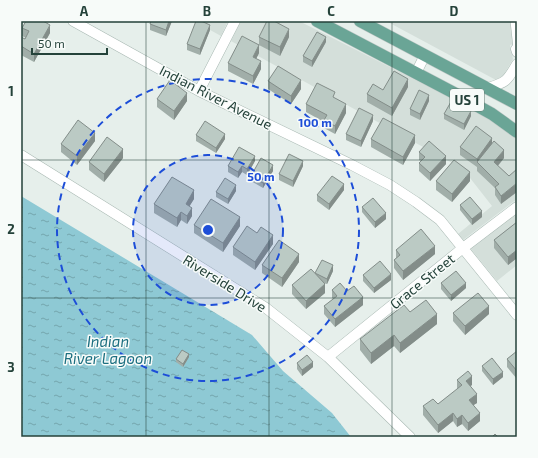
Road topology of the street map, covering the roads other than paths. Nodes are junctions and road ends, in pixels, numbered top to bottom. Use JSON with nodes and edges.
{"nodes":[{"id":1,"x":73,"y":21,"type":"edge"},
{"id":2,"x":234,"y":21,"type":"edge"},
{"id":3,"x":317,"y":21,"type":"edge"},
{"id":4,"x":360,"y":21,"type":"edge"},
{"id":5,"x":513,"y":21,"type":"edge"},
{"id":6,"x":517,"y":51,"type":"edge"},
{"id":7,"x":425,"y":55,"type":"junction"},
{"id":8,"x":517,"y":64,"type":"edge"},
{"id":9,"x":416,"y":73,"type":"junction"},
{"id":10,"x":488,"y":88,"type":"junction"},
{"id":11,"x":199,"y":91,"type":"junction"},
{"id":12,"x":517,"y":104,"type":"edge"},
{"id":13,"x":492,"y":114,"type":"junction"},
{"id":14,"x":517,"y":123,"type":"edge"},
{"id":15,"x":517,"y":132,"type":"edge"},
{"id":16,"x":21,"y":154,"type":"edge"},
{"id":17,"x":517,"y":207,"type":"edge"},
{"id":18,"x":463,"y":248,"type":"junction"},
{"id":19,"x":517,"y":315,"type":"edge"},
{"id":20,"x":328,"y":357,"type":"junction"},
{"id":21,"x":410,"y":437,"type":"edge"}],
"edges":[{"from":1,"to":11,"type":"street","name":"Indian River Avenue"},
{"from":2,"to":11,"type":"street"},
{"from":3,"to":9,"type":"main road","number":"US 1"},
{"from":4,"to":7,"type":"main road","number":"US 1"},
{"from":5,"to":6,"type":"lane"},
{"from":7,"to":9,"type":"street"},
{"from":7,"to":10,"type":"main road","number":"US 1"},
{"from":8,"to":10,"type":"street"},
{"from":9,"to":13,"type":"main road","number":"US 1"},
{"from":10,"to":12,"type":"main road","number":"US 1"},
{"from":11,"to":18,"type":"street","name":"Indian River Avenue"},
{"from":13,"to":14,"type":"main road"},
{"from":13,"to":15,"type":"main road","number":"US 1"},
{"from":16,"to":20,"type":"street","name":"Riverside Drive"},
{"from":17,"to":18,"type":"street","name":"Grace Street"},
{"from":18,"to":19,"type":"street","name":"Indian River Avenue"},
{"from":18,"to":20,"type":"street","name":"Grace Street"},
{"from":20,"to":21,"type":"street","name":"Riverside Drive"}]}
